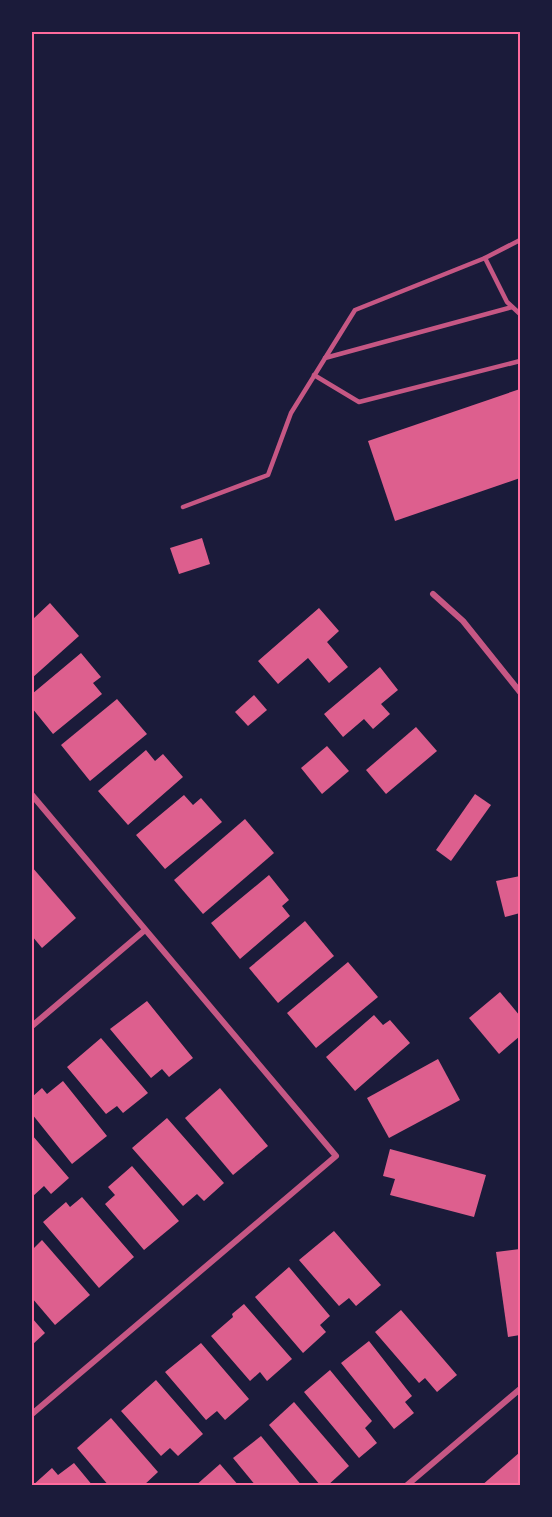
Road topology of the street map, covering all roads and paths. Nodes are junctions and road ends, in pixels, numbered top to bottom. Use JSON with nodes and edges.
{"nodes":[{"id":1,"x":520,"y":240,"type":"edge"},
{"id":2,"x":485,"y":258,"type":"junction"},
{"id":3,"x":512,"y":308,"type":"junction"},
{"id":4,"x":520,"y":315,"type":"edge"},
{"id":5,"x":325,"y":358,"type":"junction"},
{"id":6,"x":520,"y":361,"type":"edge"},
{"id":7,"x":314,"y":375,"type":"junction"},
{"id":8,"x":183,"y":507,"type":"dead end"},
{"id":9,"x":433,"y":594,"type":"dead end"},
{"id":10,"x":520,"y":692,"type":"edge"},
{"id":11,"x":32,"y":795,"type":"edge"},
{"id":12,"x":145,"y":930,"type":"junction"},
{"id":13,"x":32,"y":1026,"type":"edge"},
{"id":14,"x":520,"y":1389,"type":"edge"},
{"id":15,"x":32,"y":1414,"type":"edge"},
{"id":16,"x":406,"y":1485,"type":"edge"}],
"edges":[{"from":1,"to":2,"type":"lane"},
{"from":2,"to":3,"type":"lane"},
{"from":2,"to":5,"type":"lane"},
{"from":3,"to":4,"type":"lane"},
{"from":3,"to":5,"type":"lane"},
{"from":5,"to":7,"type":"lane"},
{"from":6,"to":7,"type":"lane"},
{"from":7,"to":8,"type":"lane"},
{"from":9,"to":10,"type":"street"},
{"from":11,"to":12,"type":"street"},
{"from":12,"to":13,"type":"street"},
{"from":12,"to":15,"type":"street"},
{"from":14,"to":16,"type":"street"}]}
